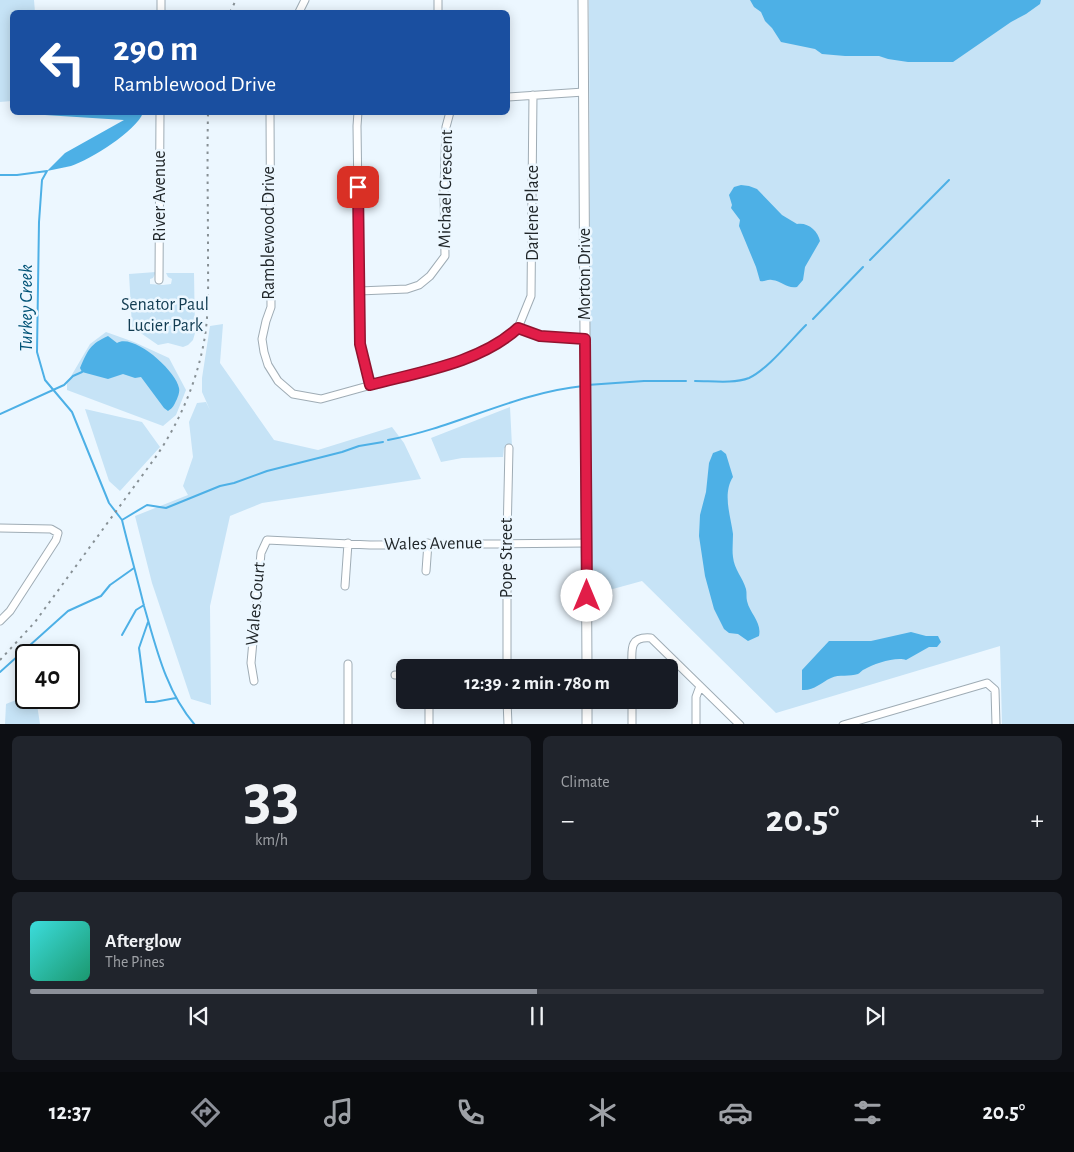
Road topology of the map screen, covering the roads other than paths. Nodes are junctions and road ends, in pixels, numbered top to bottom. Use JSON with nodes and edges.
{"nodes":[{"id":1,"x":584,"y":0,"type":"edge"},
{"id":2,"x":584,"y":92,"type":"junction"},
{"id":3,"x":533,"y":95,"type":"junction"},
{"id":4,"x":510,"y":97,"type":"edge"},
{"id":5,"x":160,"y":115,"type":"edge"},
{"id":6,"x":270,"y":115,"type":"edge"},
{"id":7,"x":358,"y":115,"type":"edge"},
{"id":8,"x":449,"y":115,"type":"edge"},
{"id":9,"x":159,"y":280,"type":"dead end"},
{"id":10,"x":359,"y":291,"type":"junction"},
{"id":11,"x":518,"y":328,"type":"junction"},
{"id":12,"x":585,"y":339,"type":"junction"},
{"id":13,"x":370,"y":385,"type":"junction"},
{"id":14,"x":509,"y":448,"type":"dead end"},
{"id":15,"x":0,"y":528,"type":"edge"},
{"id":16,"x":348,"y":543,"type":"junction"},
{"id":17,"x":428,"y":543,"type":"junction"},
{"id":18,"x":507,"y":543,"type":"junction"},
{"id":19,"x":586,"y":543,"type":"junction"},
{"id":20,"x":370,"y":545,"type":"joint"},
{"id":21,"x":426,"y":571,"type":"dead end"},
{"id":22,"x":345,"y":586,"type":"dead end"},
{"id":23,"x":0,"y":621,"type":"edge"},
{"id":24,"x":507,"y":659,"type":"edge"},
{"id":25,"x":587,"y":659,"type":"edge"},
{"id":26,"x":632,"y":659,"type":"edge"},
{"id":27,"x":672,"y":659,"type":"edge"},
{"id":28,"x":348,"y":664,"type":"dead end"},
{"id":29,"x":678,"y":664,"type":"edge"},
{"id":30,"x":254,"y":681,"type":"dead end"},
{"id":31,"x":700,"y":686,"type":"junction"},
{"id":32,"x":429,"y":709,"type":"edge"},
{"id":33,"x":507,"y":709,"type":"edge"},
{"id":34,"x":587,"y":709,"type":"edge"},
{"id":35,"x":632,"y":709,"type":"edge"},
{"id":36,"x":348,"y":724,"type":"edge"},
{"id":37,"x":429,"y":724,"type":"edge"},
{"id":38,"x":508,"y":724,"type":"edge"},
{"id":39,"x":588,"y":724,"type":"edge"},
{"id":40,"x":632,"y":724,"type":"edge"},
{"id":41,"x":696,"y":724,"type":"edge"},
{"id":42,"x":740,"y":724,"type":"edge"},
{"id":43,"x":843,"y":724,"type":"edge"},
{"id":44,"x":996,"y":724,"type":"edge"}],
"edges":[{"from":1,"to":2,"type":"street","name":"Morton Drive"},
{"from":2,"to":3,"type":"street"},
{"from":2,"to":12,"type":"street","name":"Morton Drive"},
{"from":3,"to":4,"type":"street"},
{"from":3,"to":11,"type":"street","name":"Darlene Place"},
{"from":5,"to":9,"type":"street","name":"River Avenue"},
{"from":6,"to":13,"type":"street","name":"Ramblewood Drive"},
{"from":7,"to":10,"type":"street"},
{"from":8,"to":10,"type":"street","name":"Michael Crescent"},
{"from":10,"to":13,"type":"street"},
{"from":11,"to":12,"type":"street"},
{"from":11,"to":13,"type":"street","name":"Ramblewood Drive"},
{"from":12,"to":19,"type":"street","name":"Morton Drive"},
{"from":14,"to":18,"type":"street","name":"Pope Street"},
{"from":15,"to":23,"type":"street"},
{"from":16,"to":20,"type":"street","name":"Wales Court"},
{"from":16,"to":22,"type":"street"},
{"from":16,"to":30,"type":"street","name":"Wales Court"},
{"from":17,"to":18,"type":"street","name":"Wales Avenue"},
{"from":17,"to":20,"type":"street","name":"Wales Avenue"},
{"from":17,"to":21,"type":"street"},
{"from":18,"to":19,"type":"street","name":"Wales Avenue"},
{"from":18,"to":24,"type":"street","name":"Pope Street"},
{"from":19,"to":25,"type":"street","name":"Morton Drive"},
{"from":26,"to":27,"type":"street"},
{"from":28,"to":36,"type":"street"},
{"from":29,"to":31,"type":"street"},
{"from":31,"to":41,"type":"street"},
{"from":31,"to":42,"type":"street"},
{"from":32,"to":37,"type":"street"},
{"from":33,"to":38,"type":"street"},
{"from":34,"to":39,"type":"street"},
{"from":35,"to":40,"type":"street"},
{"from":43,"to":44,"type":"street"}]}
